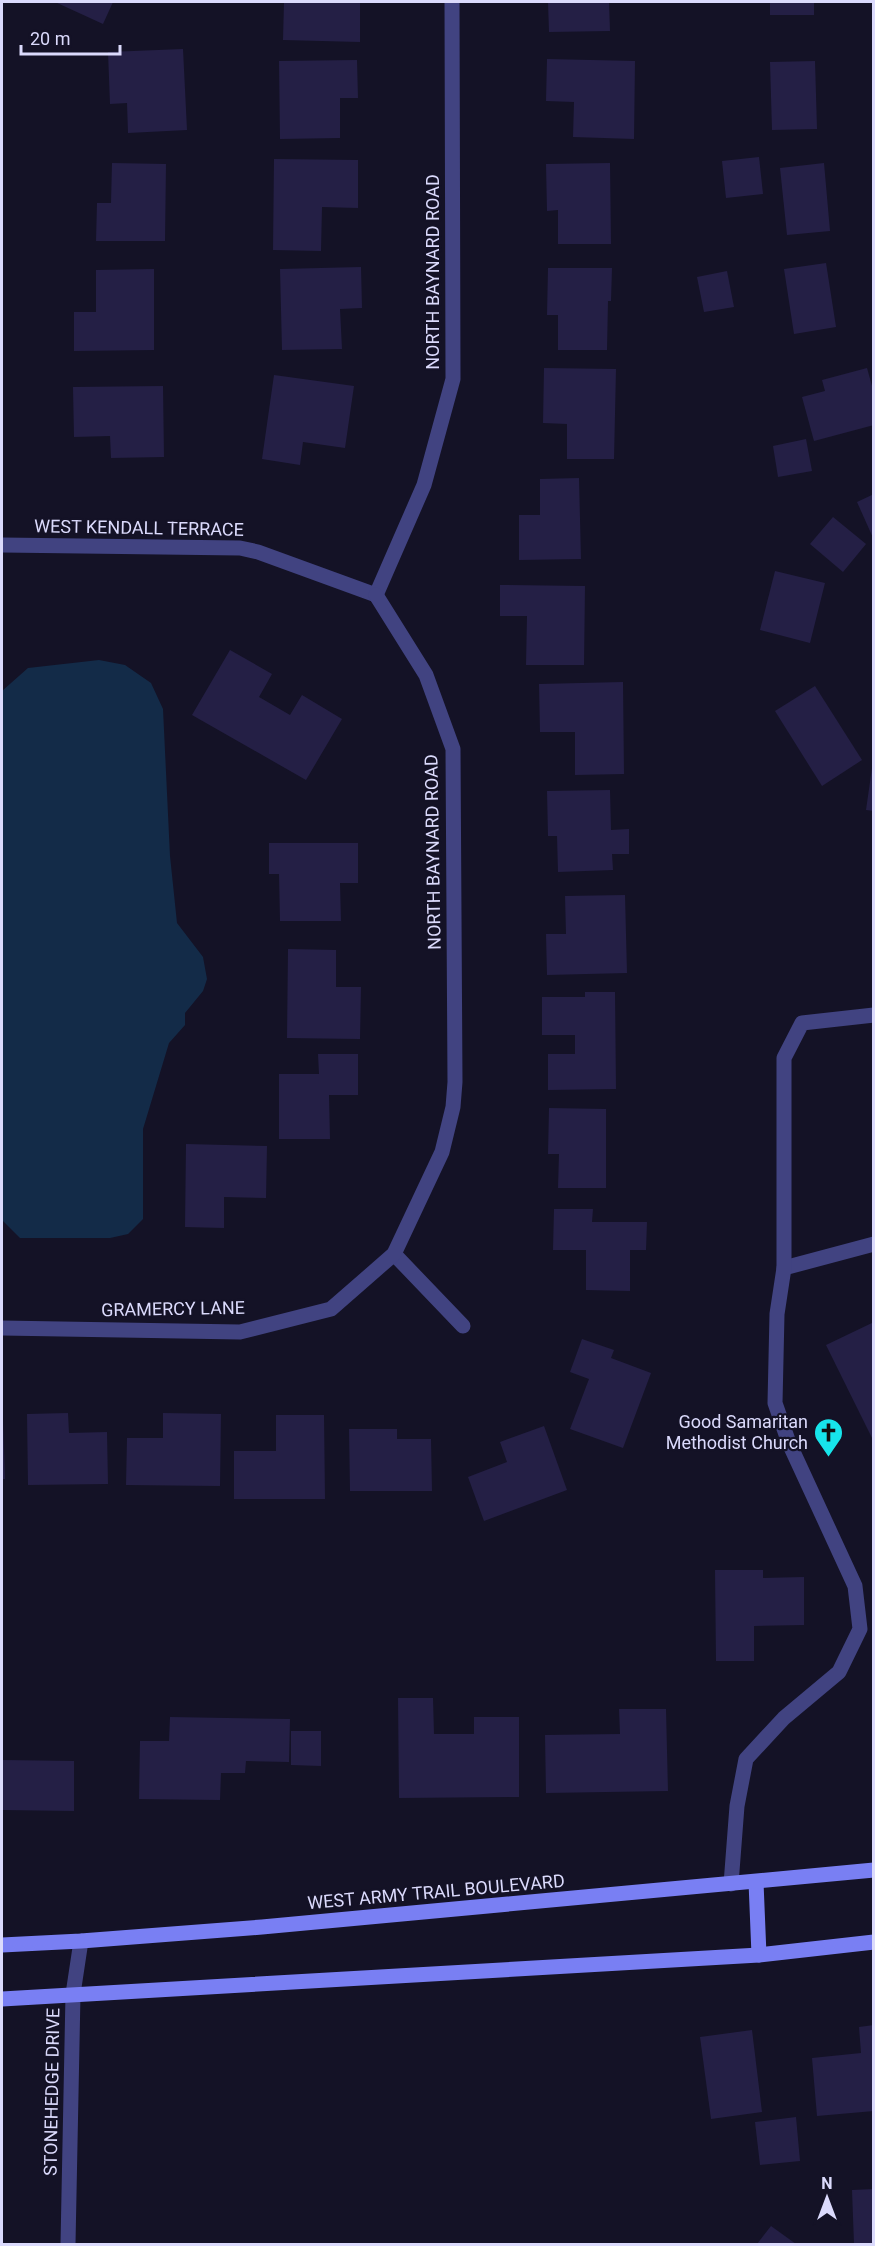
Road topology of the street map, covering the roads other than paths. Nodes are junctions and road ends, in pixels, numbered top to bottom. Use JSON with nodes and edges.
{"nodes":[{"id":1,"x":452,"y":2,"type":"edge"},
{"id":2,"x":2,"y":544,"type":"edge"},
{"id":3,"x":376,"y":595,"type":"junction"},
{"id":4,"x":873,"y":1015,"type":"edge"},
{"id":5,"x":868,"y":1245,"type":"edge"},
{"id":6,"x":394,"y":1254,"type":"junction"},
{"id":7,"x":784,"y":1268,"type":"junction"},
{"id":8,"x":463,"y":1326,"type":"dead end"},
{"id":9,"x":2,"y":1328,"type":"edge"},
{"id":10,"x":873,"y":1870,"type":"edge"},
{"id":11,"x":756,"y":1882,"type":"junction"},
{"id":12,"x":731,"y":1884,"type":"junction"},
{"id":13,"x":81,"y":1941,"type":"junction"},
{"id":14,"x":873,"y":1942,"type":"edge"},
{"id":15,"x":2,"y":1945,"type":"edge"},
{"id":16,"x":759,"y":1954,"type":"junction"},
{"id":17,"x":73,"y":1994,"type":"junction"},
{"id":18,"x":2,"y":1999,"type":"edge"},
{"id":19,"x":68,"y":2244,"type":"edge"}],
"edges":[{"from":1,"to":3,"type":"street","name":"NORTH BAYNARD ROAD"},
{"from":2,"to":3,"type":"street","name":"WEST KENDALL TERRACE"},
{"from":3,"to":6,"type":"street","name":"NORTH BAYNARD ROAD"},
{"from":4,"to":7,"type":"street"},
{"from":5,"to":7,"type":"street"},
{"from":6,"to":8,"type":"street"},
{"from":6,"to":9,"type":"street","name":"GRAMERCY LANE"},
{"from":7,"to":12,"type":"street"},
{"from":10,"to":11,"type":"main road","name":"WEST ARMY TRAIL BOULEVARD"},
{"from":11,"to":12,"type":"main road","name":"WEST ARMY TRAIL BOULEVARD"},
{"from":11,"to":16,"type":"main road"},
{"from":12,"to":13,"type":"main road","name":"WEST ARMY TRAIL BOULEVARD"},
{"from":13,"to":15,"type":"main road","name":"WEST ARMY TRAIL BOULEVARD"},
{"from":13,"to":17,"type":"street","name":"STONEHEDGE DRIVE"},
{"from":14,"to":16,"type":"main road"},
{"from":16,"to":17,"type":"main road"},
{"from":17,"to":18,"type":"main road"},
{"from":17,"to":19,"type":"street","name":"STONEHEDGE DRIVE"}]}
